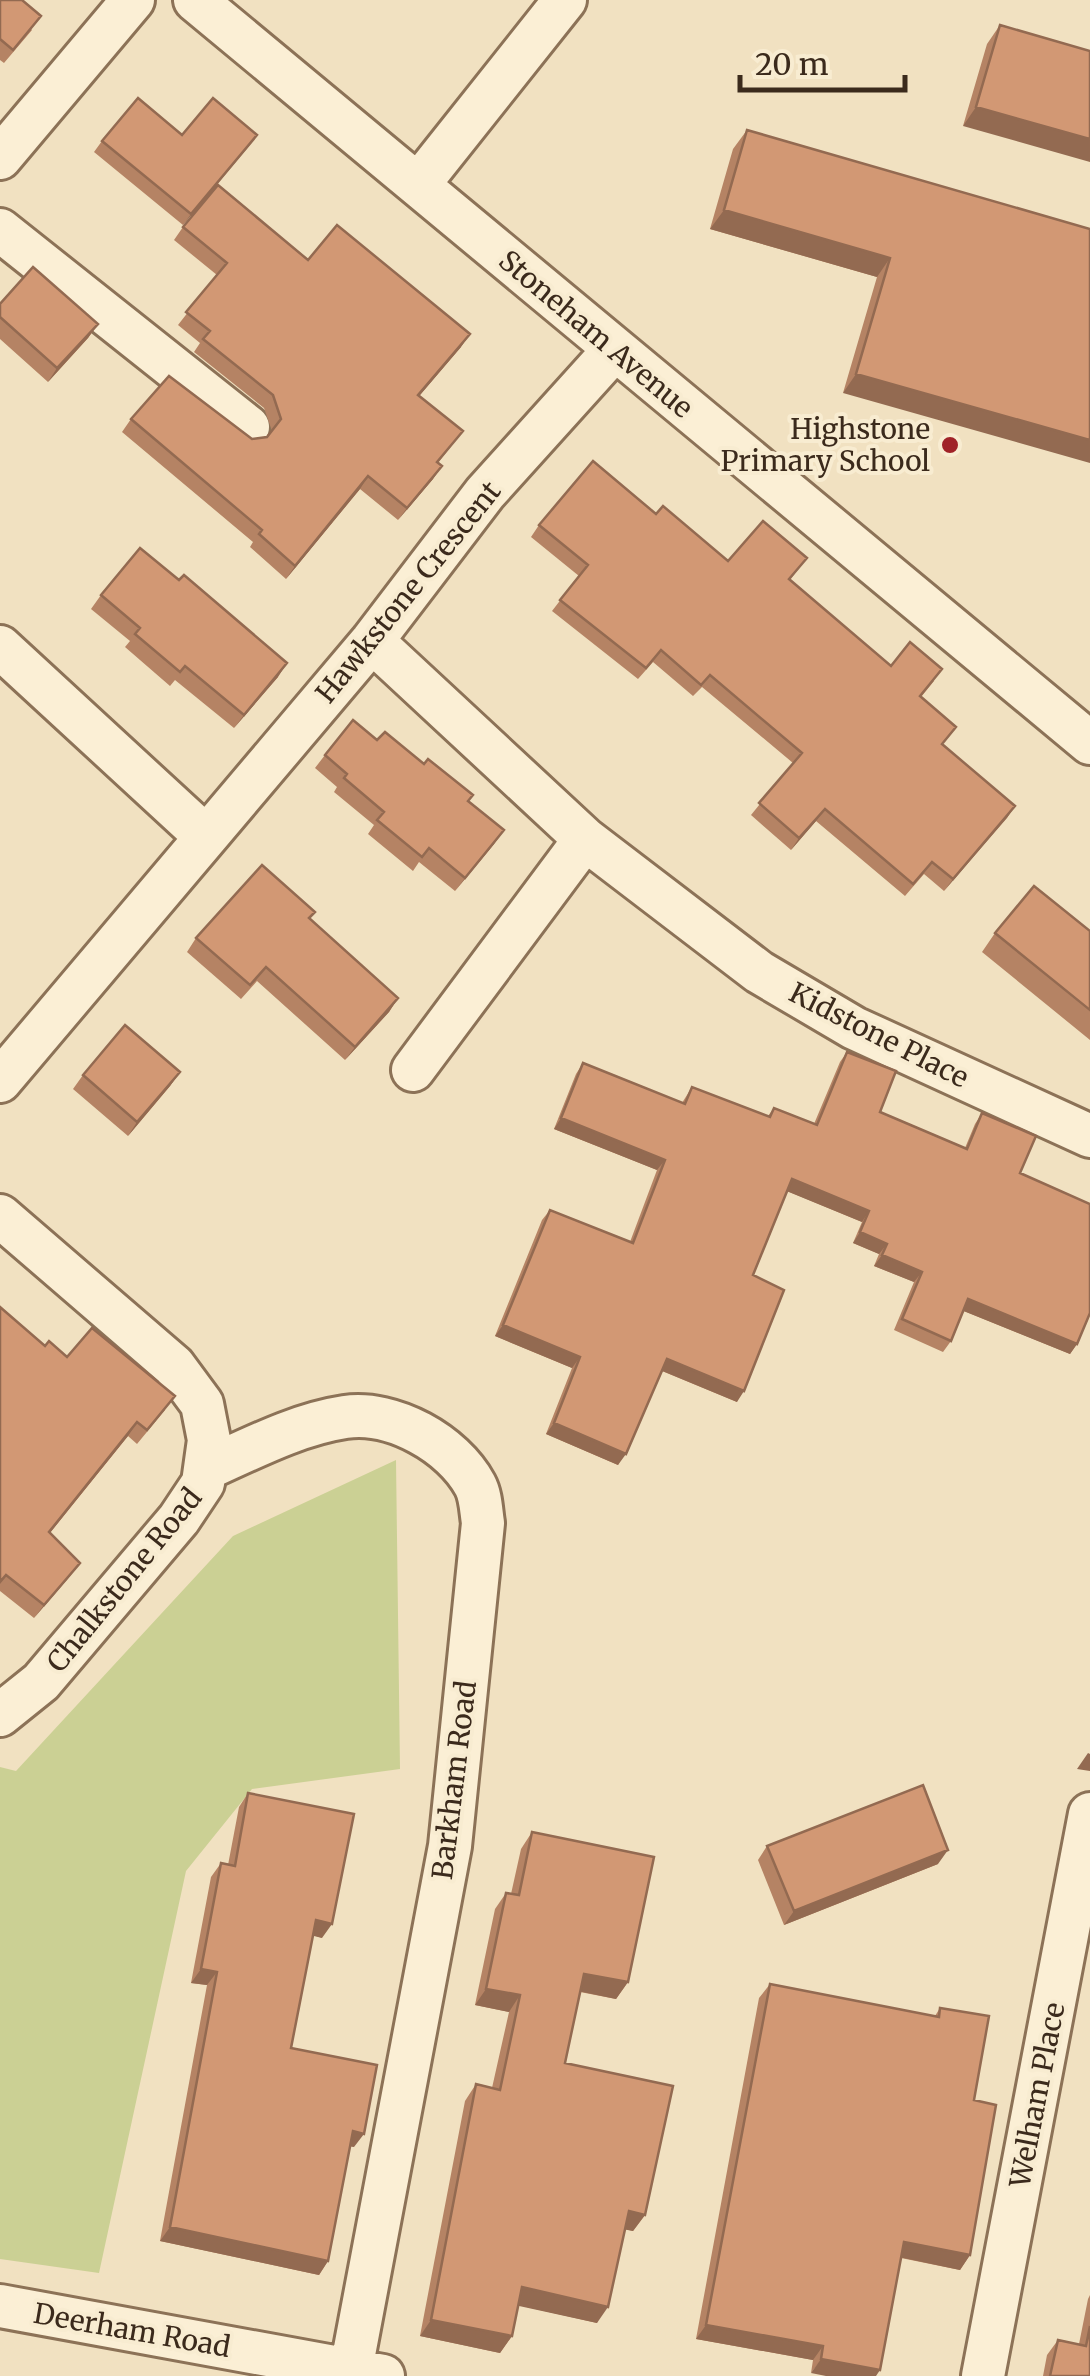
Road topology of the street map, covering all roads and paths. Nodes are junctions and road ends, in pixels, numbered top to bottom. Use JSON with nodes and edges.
{"nodes":[{"id":1,"x":134,"y":0,"type":"edge"},
{"id":2,"x":195,"y":0,"type":"edge"},
{"id":3,"x":564,"y":0,"type":"edge"},
{"id":4,"x":0,"y":158,"type":"edge"},
{"id":5,"x":418,"y":185,"type":"junction"},
{"id":6,"x":0,"y":230,"type":"edge"},
{"id":7,"x":614,"y":350,"type":"junction"},
{"id":8,"x":248,"y":427,"type":"dead end"},
{"id":9,"x":372,"y":642,"type":"junction"},
{"id":10,"x":0,"y":647,"type":"edge"},
{"id":11,"x":1090,"y":744,"type":"edge"},
{"id":12,"x":204,"y":836,"type":"junction"},
{"id":13,"x":585,"y":839,"type":"junction"},
{"id":14,"x":414,"y":1070,"type":"dead end"},
{"id":15,"x":0,"y":1080,"type":"edge"},
{"id":16,"x":1090,"y":1136,"type":"edge"},
{"id":17,"x":0,"y":1216,"type":"edge"},
{"id":18,"x":208,"y":1468,"type":"junction"},
{"id":19,"x":0,"y":1714,"type":"edge"},
{"id":20,"x":1090,"y":1814,"type":"edge"},
{"id":21,"x":0,"y":2306,"type":"edge"},
{"id":22,"x":367,"y":2373,"type":"edge"},
{"id":23,"x":983,"y":2376,"type":"edge"}],
"edges":[{"from":1,"to":4,"type":"street"},
{"from":2,"to":5,"type":"street","name":"Stoneham Avenue"},
{"from":3,"to":5,"type":"street"},
{"from":5,"to":7,"type":"street","name":"Stoneham Avenue"},
{"from":6,"to":8,"type":"street"},
{"from":7,"to":9,"type":"street","name":"Hawkstone Crescent"},
{"from":7,"to":11,"type":"street","name":"Stoneham Avenue"},
{"from":9,"to":12,"type":"street","name":"Hawkstone Crescent"},
{"from":9,"to":13,"type":"street","name":"Kidstone Place"},
{"from":10,"to":12,"type":"street"},
{"from":12,"to":15,"type":"street","name":"Hawkstone Crescent"},
{"from":13,"to":14,"type":"street"},
{"from":13,"to":16,"type":"street","name":"Kidstone Place"},
{"from":17,"to":18,"type":"street","name":"Chalkstone Road"},
{"from":18,"to":19,"type":"street","name":"Chalkstone Road"},
{"from":18,"to":22,"type":"street","name":"Barkham Road"},
{"from":20,"to":23,"type":"street","name":"Welham Place"},
{"from":21,"to":22,"type":"street","name":"Deerham Road"}]}
